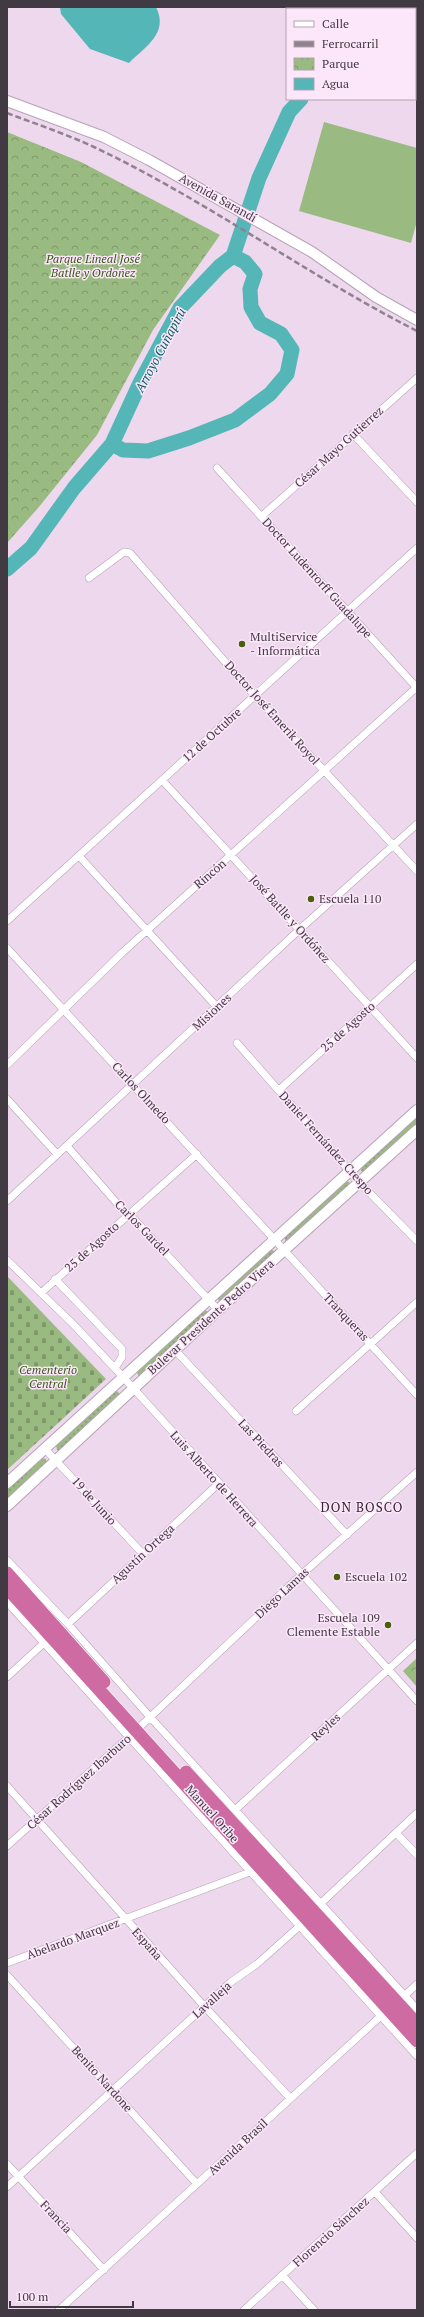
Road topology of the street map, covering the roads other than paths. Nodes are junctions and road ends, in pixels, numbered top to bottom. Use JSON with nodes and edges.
{"nodes":[{"id":1,"x":7,"y":101,"type":"edge"},
{"id":2,"x":417,"y":320,"type":"edge"},
{"id":3,"x":417,"y":378,"type":"edge"},
{"id":4,"x":353,"y":434,"type":"junction"},
{"id":5,"x":217,"y":468,"type":"dead end"},
{"id":6,"x":417,"y":502,"type":"edge"},
{"id":7,"x":262,"y":516,"type":"junction"},
{"id":8,"x":417,"y":548,"type":"edge"},
{"id":9,"x":89,"y":578,"type":"dead end"},
{"id":10,"x":348,"y":612,"type":"junction"},
{"id":11,"x":417,"y":688,"type":"edge"},
{"id":12,"x":255,"y":696,"type":"junction"},
{"id":13,"x":325,"y":771,"type":"junction"},
{"id":14,"x":162,"y":780,"type":"junction"},
{"id":15,"x":417,"y":824,"type":"edge"},
{"id":16,"x":394,"y":845,"type":"junction"},
{"id":17,"x":232,"y":855,"type":"junction"},
{"id":18,"x":79,"y":856,"type":"junction"},
{"id":19,"x":417,"y":871,"type":"edge"},
{"id":20,"x":7,"y":922,"type":"edge"},
{"id":21,"x":147,"y":930,"type":"junction"},
{"id":22,"x":299,"y":930,"type":"junction"},
{"id":23,"x":7,"y":948,"type":"edge"},
{"id":24,"x":417,"y":964,"type":"edge"},
{"id":25,"x":217,"y":1007,"type":"junction"},
{"id":26,"x":370,"y":1007,"type":"junction"},
{"id":27,"x":64,"y":1009,"type":"junction"},
{"id":28,"x":237,"y":1043,"type":"dead end"},
{"id":29,"x":417,"y":1058,"type":"edge"},
{"id":30,"x":7,"y":1065,"type":"edge"},
{"id":31,"x":133,"y":1085,"type":"junction"},
{"id":32,"x":279,"y":1090,"type":"junction"},
{"id":33,"x":7,"y":1099,"type":"edge"},
{"id":34,"x":417,"y":1110,"type":"edge"},
{"id":35,"x":417,"y":1130,"type":"edge"},
{"id":36,"x":66,"y":1146,"type":"junction"},
{"id":37,"x":58,"y":1154,"type":"junction"},
{"id":38,"x":197,"y":1154,"type":"junction"},
{"id":39,"x":350,"y":1171,"type":"junction"},
{"id":40,"x":359,"y":1182,"type":"junction"},
{"id":41,"x":7,"y":1200,"type":"edge"},
{"id":42,"x":128,"y":1214,"type":"junction"},
{"id":43,"x":275,"y":1239,"type":"junction"},
{"id":44,"x":417,"y":1241,"type":"edge"},
{"id":45,"x":285,"y":1250,"type":"junction"},
{"id":46,"x":7,"y":1260,"type":"edge"},
{"id":47,"x":55,"y":1279,"type":"junction"},
{"id":48,"x":41,"y":1293,"type":"junction"},
{"id":49,"x":208,"y":1300,"type":"junction"},
{"id":50,"x":417,"y":1302,"type":"edge"},
{"id":51,"x":218,"y":1310,"type":"junction"},
{"id":52,"x":371,"y":1343,"type":"junction"},
{"id":53,"x":175,"y":1350,"type":"junction"},
{"id":54,"x":115,"y":1368,"type":"junction"},
{"id":55,"x":124,"y":1378,"type":"junction"},
{"id":56,"x":133,"y":1390,"type":"junction"},
{"id":57,"x":417,"y":1395,"type":"edge"},
{"id":58,"x":296,"y":1411,"type":"dead end"},
{"id":59,"x":46,"y":1449,"type":"junction"},
{"id":60,"x":56,"y":1460,"type":"junction"},
{"id":61,"x":417,"y":1472,"type":"edge"},
{"id":62,"x":7,"y":1483,"type":"edge"},
{"id":63,"x":218,"y":1484,"type":"junction"},
{"id":64,"x":7,"y":1506,"type":"edge"},
{"id":65,"x":347,"y":1535,"type":"junction"},
{"id":66,"x":142,"y":1554,"type":"junction"},
{"id":67,"x":7,"y":1560,"type":"edge"},
{"id":68,"x":7,"y":1573,"type":"edge"},
{"id":69,"x":301,"y":1575,"type":"junction"},
{"id":70,"x":7,"y":1588,"type":"edge"},
{"id":71,"x":7,"y":1602,"type":"edge"},
{"id":72,"x":68,"y":1624,"type":"junction"},
{"id":73,"x":44,"y":1643,"type":"junction"},
{"id":74,"x":417,"y":1643,"type":"edge"},
{"id":75,"x":388,"y":1670,"type":"junction"},
{"id":76,"x":7,"y":1677,"type":"edge"},
{"id":77,"x":417,"y":1701,"type":"edge"},
{"id":78,"x":139,"y":1727,"type":"junction"},
{"id":79,"x":7,"y":1786,"type":"edge"},
{"id":80,"x":234,"y":1810,"type":"junction"},
{"id":81,"x":417,"y":1813,"type":"edge"},
{"id":82,"x":37,"y":1819,"type":"junction"},
{"id":83,"x":396,"y":1833,"type":"junction"},
{"id":84,"x":7,"y":1846,"type":"edge"},
{"id":85,"x":417,"y":1855,"type":"edge"},
{"id":86,"x":250,"y":1872,"type":"junction"},
{"id":87,"x":311,"y":1914,"type":"junction"},
{"id":88,"x":126,"y":1920,"type":"junction"},
{"id":89,"x":7,"y":1963,"type":"edge"},
{"id":90,"x":7,"y":1975,"type":"edge"},
{"id":91,"x":417,"y":1984,"type":"edge"},
{"id":92,"x":204,"y":2006,"type":"junction"},
{"id":93,"x":392,"y":2006,"type":"junction"},
{"id":94,"x":417,"y":2010,"type":"edge"},
{"id":95,"x":417,"y":2024,"type":"edge"},
{"id":96,"x":417,"y":2041,"type":"edge"},
{"id":97,"x":417,"y":2056,"type":"edge"},
{"id":98,"x":112,"y":2090,"type":"junction"},
{"id":99,"x":290,"y":2098,"type":"junction"},
{"id":100,"x":417,"y":2153,"type":"edge"},
{"id":101,"x":7,"y":2164,"type":"edge"},
{"id":102,"x":19,"y":2176,"type":"junction"},
{"id":103,"x":196,"y":2184,"type":"junction"},
{"id":104,"x":7,"y":2187,"type":"edge"},
{"id":105,"x":374,"y":2192,"type":"junction"},
{"id":106,"x":417,"y":2238,"type":"edge"},
{"id":107,"x":104,"y":2270,"type":"junction"},
{"id":108,"x":282,"y":2275,"type":"junction"},
{"id":109,"x":59,"y":2310,"type":"edge"},
{"id":110,"x":244,"y":2310,"type":"edge"},
{"id":111,"x":314,"y":2310,"type":"edge"}],
"edges":[{"from":1,"to":2,"type":"street","name":"Avenida Sarandí"},
{"from":3,"to":4,"type":"street","name":"César Mayo Gutierrez"},
{"from":4,"to":6,"type":"street"},
{"from":4,"to":7,"type":"street","name":"César Mayo Gutierrez"},
{"from":5,"to":7,"type":"street","name":"Doctor Ludenrorff Guadalupe"},
{"from":7,"to":10,"type":"street","name":"Doctor Ludenrorff Guadalupe"},
{"from":8,"to":10,"type":"street","name":"12 de Octubre"},
{"from":9,"to":12,"type":"street","name":"Doctor José Emerik Royol"},
{"from":10,"to":11,"type":"street","name":"Doctor Ludenrorff Guadalupe"},
{"from":10,"to":12,"type":"street","name":"12 de Octubre"},
{"from":11,"to":13,"type":"street","name":"Rincón"},
{"from":12,"to":13,"type":"street","name":"Doctor José Emerik Royol"},
{"from":12,"to":14,"type":"street","name":"12 de Octubre"},
{"from":13,"to":16,"type":"street","name":"Doctor José Emerik Royol"},
{"from":13,"to":17,"type":"street","name":"Rincón"},
{"from":14,"to":17,"type":"street","name":"José Batlle y Ordóñez"},
{"from":14,"to":18,"type":"street","name":"12 de Octubre"},
{"from":15,"to":16,"type":"street","name":"Misiones"},
{"from":16,"to":19,"type":"street","name":"Doctor José Emerik Royol"},
{"from":16,"to":22,"type":"street","name":"Misiones"},
{"from":17,"to":21,"type":"street","name":"Rincón"},
{"from":17,"to":22,"type":"street","name":"José Batlle y Ordóñez"},
{"from":18,"to":20,"type":"street","name":"12 de Octubre"},
{"from":18,"to":21,"type":"street"},
{"from":21,"to":25,"type":"street"},
{"from":21,"to":27,"type":"street","name":"Rincón"},
{"from":22,"to":25,"type":"street","name":"Misiones"},
{"from":22,"to":26,"type":"street","name":"José Batlle y Ordóñez"},
{"from":23,"to":27,"type":"street","name":"Carlos Olmedo"},
{"from":24,"to":26,"type":"street","name":"25 de Agosto"},
{"from":25,"to":31,"type":"street","name":"Misiones"},
{"from":26,"to":29,"type":"street","name":"José Batlle y Ordóñez"},
{"from":26,"to":32,"type":"street","name":"25 de Agosto"},
{"from":27,"to":30,"type":"street","name":"Rincón"},
{"from":27,"to":31,"type":"street","name":"Carlos Olmedo"},
{"from":28,"to":32,"type":"street","name":"Daniel Fernández Crespo"},
{"from":31,"to":36,"type":"street","name":"Misiones"},
{"from":31,"to":38,"type":"street","name":"Carlos Olmedo"},
{"from":32,"to":39,"type":"street","name":"Daniel Fernández Crespo"},
{"from":33,"to":37,"type":"street"},
{"from":34,"to":39,"type":"street","name":"Bulevar Presidente Pedro Viera"},
{"from":35,"to":40,"type":"street","name":"Bulevar Presidente Pedro Viera"},
{"from":36,"to":37,"type":"street","name":"Misiones"},
{"from":36,"to":42,"type":"street","name":"Carlos Gardel"},
{"from":37,"to":41,"type":"street","name":"Misiones"},
{"from":38,"to":42,"type":"street","name":"25 de Agosto"},
{"from":38,"to":43,"type":"street","name":"Carlos Olmedo"},
{"from":39,"to":40,"type":"street","name":"Daniel Fernández Crespo"},
{"from":39,"to":43,"type":"street","name":"Bulevar Presidente Pedro Viera"},
{"from":40,"to":44,"type":"street","name":"Daniel Fernández Crespo"},
{"from":40,"to":45,"type":"street","name":"Bulevar Presidente Pedro Viera"},
{"from":42,"to":47,"type":"street","name":"25 de Agosto"},
{"from":42,"to":49,"type":"street","name":"Carlos Gardel"},
{"from":43,"to":45,"type":"street","name":"Tranqueras"},
{"from":43,"to":49,"type":"street","name":"Bulevar Presidente Pedro Viera"},
{"from":45,"to":51,"type":"street","name":"Bulevar Presidente Pedro Viera"},
{"from":45,"to":52,"type":"street","name":"Tranqueras"},
{"from":46,"to":48,"type":"street","name":"Luis Alberto de Herrera"},
{"from":47,"to":48,"type":"street","name":"25 de Agosto"},
{"from":47,"to":54,"type":"street"},
{"from":48,"to":54,"type":"street","name":"Luis Alberto de Herrera"},
{"from":49,"to":51,"type":"street","name":"Carlos Gardel"},
{"from":49,"to":55,"type":"street","name":"Bulevar Presidente Pedro Viera"},
{"from":50,"to":52,"type":"street"},
{"from":51,"to":53,"type":"street","name":"Bulevar Presidente Pedro Viera"},
{"from":52,"to":57,"type":"street","name":"Tranqueras"},
{"from":52,"to":58,"type":"street"},
{"from":53,"to":56,"type":"street","name":"Bulevar Presidente Pedro Viera"},
{"from":53,"to":65,"type":"street","name":"Las Piedras"},
{"from":54,"to":55,"type":"street","name":"Luis Alberto de Herrera"},
{"from":55,"to":56,"type":"street","name":"Luis Alberto de Herrera"},
{"from":55,"to":59,"type":"street","name":"Bulevar Presidente Pedro Viera"},
{"from":56,"to":60,"type":"street","name":"Bulevar Presidente Pedro Viera"},
{"from":56,"to":63,"type":"street","name":"Luis Alberto de Herrera"},
{"from":59,"to":60,"type":"street","name":"19 de Junio"},
{"from":59,"to":62,"type":"street","name":"Bulevar Presidente Pedro Viera"},
{"from":60,"to":64,"type":"street","name":"Bulevar Presidente Pedro Viera"},
{"from":60,"to":66,"type":"street","name":"19 de Junio"},
{"from":61,"to":65,"type":"street","name":"Diego Lamas"},
{"from":63,"to":66,"type":"street","name":"Agustín Ortega"},
{"from":63,"to":69,"type":"street","name":"Luis Alberto de Herrera"},
{"from":65,"to":69,"type":"street","name":"Diego Lamas"},
{"from":66,"to":72,"type":"street","name":"Agustín Ortega"},
{"from":67,"to":72,"type":"street","name":"Manuel Oribe"},
{"from":68,"to":78,"type":"highway","name":"Manuel Oribe"},
{"from":69,"to":75,"type":"street","name":"Luis Alberto de Herrera"},
{"from":69,"to":78,"type":"street","name":"Diego Lamas"},
{"from":70,"to":78,"type":"highway","name":"Manuel Oribe"},
{"from":71,"to":73,"type":"street"},
{"from":72,"to":78,"type":"street","name":"Manuel Oribe"},
{"from":73,"to":76,"type":"street"},
{"from":73,"to":78,"type":"street"},
{"from":74,"to":75,"type":"street","name":"Reyles"},
{"from":75,"to":77,"type":"street","name":"Luis Alberto de Herrera"},
{"from":75,"to":80,"type":"street","name":"Reyles"},
{"from":78,"to":80,"type":"street","name":"Manuel Oribe"},
{"from":78,"to":82,"type":"street","name":"César Rodríguez Ibarburo"},
{"from":78,"to":86,"type":"street"},
{"from":78,"to":87,"type":"highway","name":"Manuel Oribe"},
{"from":79,"to":82,"type":"street","name":"España"},
{"from":80,"to":87,"type":"street","name":"Manuel Oribe"},
{"from":81,"to":83,"type":"street","name":"Lavalleja"},
{"from":82,"to":84,"type":"street","name":"César Rodríguez Ibarburo"},
{"from":82,"to":88,"type":"street","name":"España"},
{"from":83,"to":85,"type":"street"},
{"from":83,"to":87,"type":"street","name":"Lavalleja"},
{"from":86,"to":87,"type":"street"},
{"from":86,"to":88,"type":"street","name":"Abelardo Marquez"},
{"from":87,"to":92,"type":"street","name":"Lavalleja"},
{"from":87,"to":93,"type":"street"},
{"from":87,"to":93,"type":"street","name":"Manuel Oribe"},
{"from":87,"to":93,"type":"highway","name":"Manuel Oribe"},
{"from":88,"to":89,"type":"street","name":"Abelardo Marquez"},
{"from":88,"to":92,"type":"street","name":"España"},
{"from":90,"to":98,"type":"street","name":"Benito Nardone"},
{"from":91,"to":93,"type":"street","name":"Avenida Brasil"},
{"from":92,"to":98,"type":"street","name":"Lavalleja"},
{"from":92,"to":99,"type":"street","name":"España"},
{"from":93,"to":94,"type":"street","name":"Manuel Oribe"},
{"from":93,"to":95,"type":"highway","name":"Manuel Oribe"},
{"from":93,"to":96,"type":"highway","name":"Manuel Oribe"},
{"from":93,"to":97,"type":"street"},
{"from":93,"to":99,"type":"street","name":"Avenida Brasil"},
{"from":98,"to":102,"type":"street","name":"Lavalleja"},
{"from":98,"to":103,"type":"street","name":"Benito Nardone"},
{"from":99,"to":103,"type":"street","name":"Avenida Brasil"},
{"from":100,"to":105,"type":"street","name":"Florencio Sánchez"},
{"from":101,"to":102,"type":"street","name":"Francia"},
{"from":102,"to":104,"type":"street","name":"Lavalleja"},
{"from":102,"to":107,"type":"street","name":"Francia"},
{"from":103,"to":107,"type":"street","name":"Avenida Brasil"},
{"from":105,"to":106,"type":"street"},
{"from":105,"to":108,"type":"street","name":"Florencio Sánchez"},
{"from":107,"to":109,"type":"street","name":"Avenida Brasil"},
{"from":108,"to":110,"type":"street","name":"Florencio Sánchez"},
{"from":108,"to":111,"type":"street"}]}
